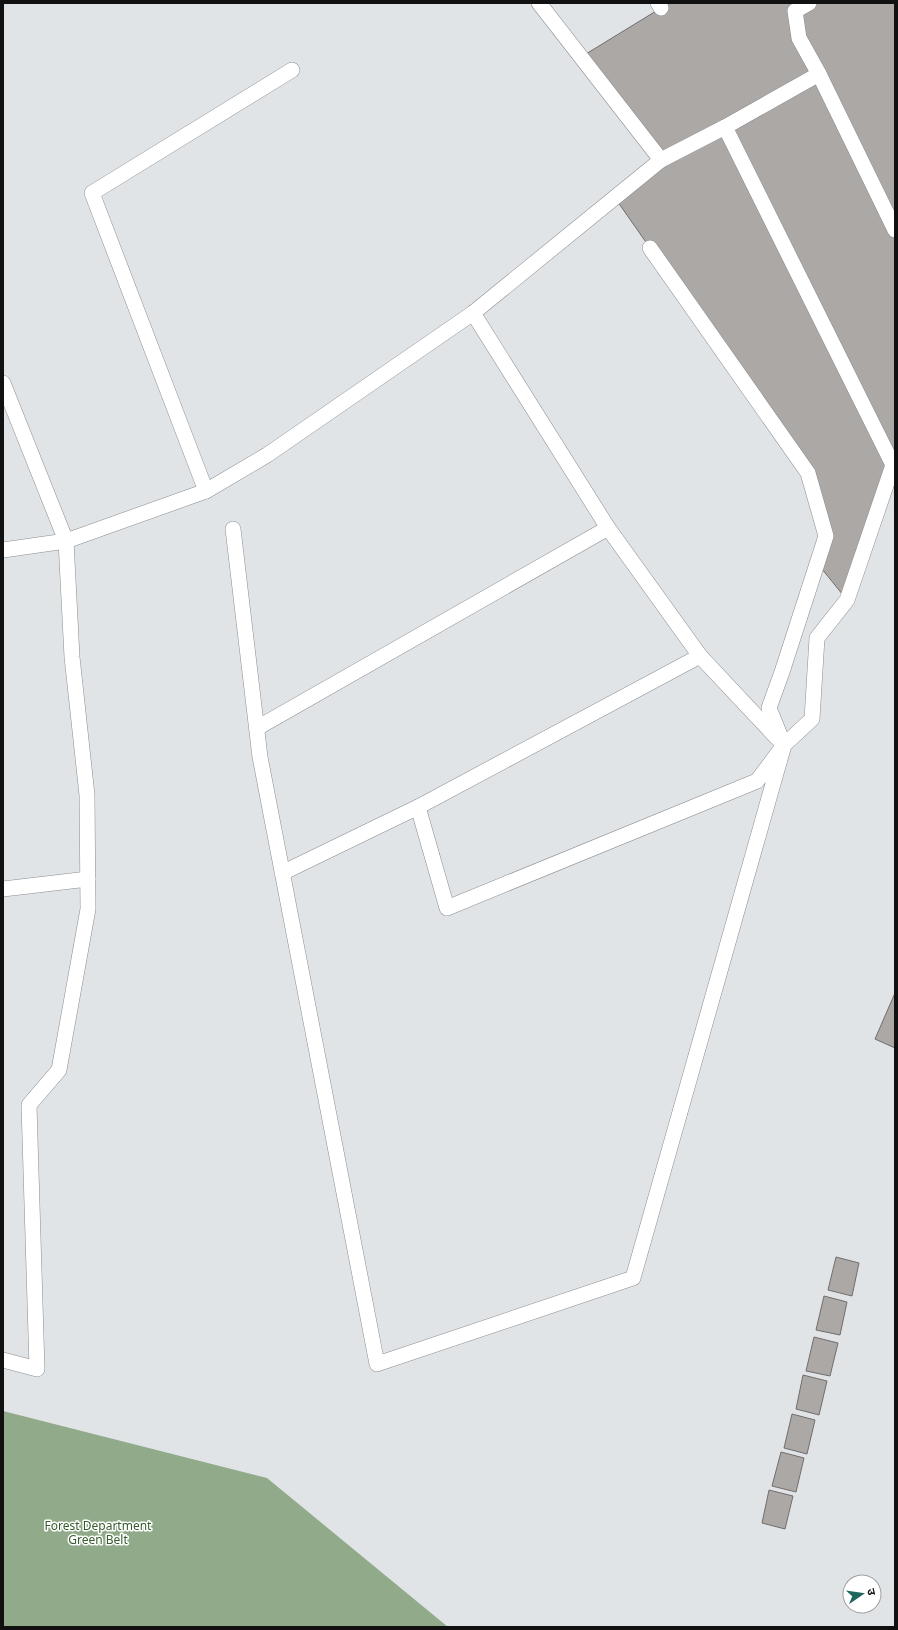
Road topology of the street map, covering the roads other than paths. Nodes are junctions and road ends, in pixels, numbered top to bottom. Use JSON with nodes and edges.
{"nodes":[{"id":1,"x":539,"y":3,"type":"edge"},
{"id":2,"x":809,"y":3,"type":"edge"},
{"id":3,"x":292,"y":70,"type":"dead end"},
{"id":4,"x":819,"y":74,"type":"junction"},
{"id":5,"x":725,"y":127,"type":"junction"},
{"id":6,"x":661,"y":160,"type":"junction"},
{"id":7,"x":895,"y":230,"type":"edge"},
{"id":8,"x":650,"y":248,"type":"dead end"},
{"id":9,"x":473,"y":313,"type":"junction"},
{"id":10,"x":3,"y":383,"type":"edge"},
{"id":11,"x":894,"y":464,"type":"edge"},
{"id":12,"x":206,"y":491,"type":"junction"},
{"id":13,"x":608,"y":528,"type":"junction"},
{"id":14,"x":233,"y":529,"type":"dead end"},
{"id":15,"x":66,"y":541,"type":"junction"},
{"id":16,"x":3,"y":550,"type":"edge"},
{"id":17,"x":700,"y":656,"type":"junction"},
{"id":18,"x":257,"y":728,"type":"junction"},
{"id":19,"x":784,"y":745,"type":"junction"},
{"id":20,"x":418,"y":807,"type":"junction"},
{"id":21,"x":282,"y":873,"type":"junction"},
{"id":22,"x":88,"y":879,"type":"junction"},
{"id":23,"x":3,"y":889,"type":"edge"},
{"id":24,"x":3,"y":1360,"type":"edge"}],
"edges":[{"from":1,"to":6,"type":"lane"},
{"from":2,"to":4,"type":"lane"},
{"from":3,"to":12,"type":"lane"},
{"from":4,"to":5,"type":"lane"},
{"from":4,"to":7,"type":"lane"},
{"from":5,"to":6,"type":"lane"},
{"from":5,"to":11,"type":"lane"},
{"from":6,"to":9,"type":"lane"},
{"from":8,"to":19,"type":"lane"},
{"from":9,"to":12,"type":"lane"},
{"from":9,"to":13,"type":"lane"},
{"from":10,"to":15,"type":"lane"},
{"from":11,"to":19,"type":"lane"},
{"from":12,"to":15,"type":"lane"},
{"from":13,"to":17,"type":"lane"},
{"from":13,"to":18,"type":"lane"},
{"from":14,"to":18,"type":"lane"},
{"from":15,"to":16,"type":"lane"},
{"from":15,"to":22,"type":"lane"},
{"from":17,"to":19,"type":"lane"},
{"from":17,"to":20,"type":"lane"},
{"from":18,"to":21,"type":"lane"},
{"from":19,"to":20,"type":"lane"},
{"from":19,"to":21,"type":"lane"},
{"from":20,"to":21,"type":"lane"},
{"from":22,"to":23,"type":"lane"},
{"from":22,"to":24,"type":"lane"}]}
